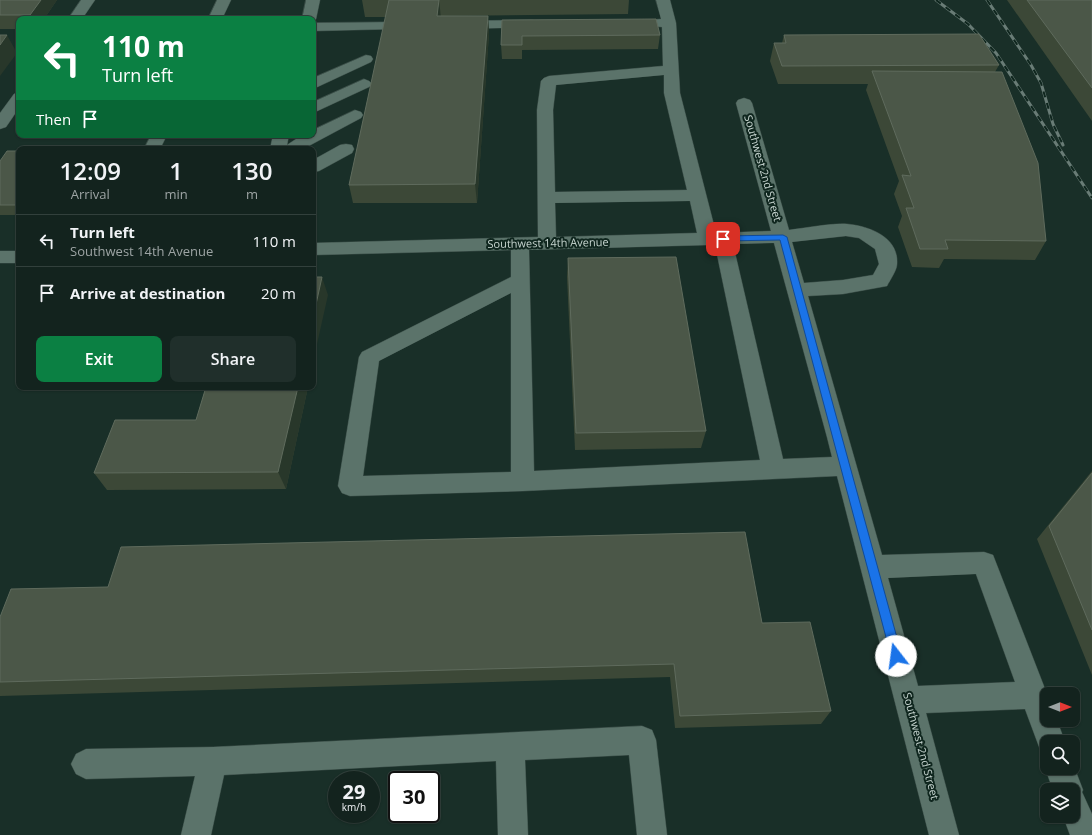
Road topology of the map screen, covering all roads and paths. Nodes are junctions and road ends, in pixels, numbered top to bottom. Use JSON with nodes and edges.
{"nodes":[{"id":1,"x":88,"y":0,"type":"edge"},
{"id":2,"x":224,"y":0,"type":"edge"},
{"id":3,"x":313,"y":0,"type":"edge"},
{"id":4,"x":663,"y":0,"type":"edge"},
{"id":5,"x":77,"y":16,"type":"edge"},
{"id":6,"x":216,"y":16,"type":"edge"},
{"id":7,"x":310,"y":16,"type":"edge"},
{"id":8,"x":637,"y":23,"type":"edge"},
{"id":9,"x":669,"y":23,"type":"junction"},
{"id":10,"x":542,"y":24,"type":"edge"},
{"id":11,"x":448,"y":25,"type":"edge"},
{"id":12,"x":390,"y":26,"type":"edge"},
{"id":13,"x":316,"y":27,"type":"edge"},
{"id":14,"x":366,"y":58,"type":"dead end"},
{"id":15,"x":672,"y":70,"type":"junction"},
{"id":16,"x":316,"y":83,"type":"edge"},
{"id":17,"x":364,"y":84,"type":"dead end"},
{"id":18,"x":16,"y":101,"type":"edge"},
{"id":19,"x":744,"y":102,"type":"dead end"},
{"id":20,"x":316,"y":107,"type":"edge"},
{"id":21,"x":355,"y":115,"type":"dead end"},
{"id":22,"x":0,"y":124,"type":"edge"},
{"id":23,"x":316,"y":134,"type":"edge"},
{"id":24,"x":309,"y":138,"type":"edge"},
{"id":25,"x":296,"y":146,"type":"edge"},
{"id":26,"x":346,"y":149,"type":"dead end"},
{"id":27,"x":316,"y":165,"type":"edge"},
{"id":28,"x":698,"y":195,"type":"junction"},
{"id":29,"x":546,"y":198,"type":"junction"},
{"id":30,"x":783,"y":237,"type":"junction"},
{"id":31,"x":716,"y":239,"type":"junction"},
{"id":32,"x":547,"y":243,"type":"junction"},
{"id":33,"x":520,"y":244,"type":"junction"},
{"id":34,"x":316,"y":249,"type":"edge"},
{"id":35,"x":0,"y":257,"type":"edge"},
{"id":36,"x":16,"y":257,"type":"edge"},
{"id":37,"x":520,"y":280,"type":"junction"},
{"id":38,"x":797,"y":290,"type":"junction"},
{"id":39,"x":846,"y":466,"type":"junction"},
{"id":40,"x":774,"y":470,"type":"junction"},
{"id":41,"x":523,"y":481,"type":"junction"},
{"id":42,"x":873,"y":567,"type":"junction"},
{"id":43,"x":1033,"y":695,"type":"junction"},
{"id":44,"x":908,"y":700,"type":"junction"},
{"id":45,"x":1047,"y":735,"type":"edge"},
{"id":46,"x":510,"y":746,"type":"junction"},
{"id":47,"x":213,"y":761,"type":"junction"},
{"id":48,"x":86,"y":764,"type":"dead end"},
{"id":49,"x":1080,"y":822,"type":"edge"},
{"id":50,"x":196,"y":835,"type":"edge"},
{"id":51,"x":513,"y":835,"type":"edge"},
{"id":52,"x":652,"y":835,"type":"edge"},
{"id":53,"x":944,"y":835,"type":"edge"},
{"id":54,"x":1085,"y":835,"type":"edge"}],
"edges":[{"from":1,"to":5,"type":"street"},
{"from":2,"to":6,"type":"street"},
{"from":3,"to":7,"type":"street"},
{"from":4,"to":9,"type":"street"},
{"from":8,"to":9,"type":"street"},
{"from":9,"to":15,"type":"street"},
{"from":10,"to":11,"type":"street"},
{"from":12,"to":13,"type":"street"},
{"from":14,"to":16,"type":"street"},
{"from":15,"to":28,"type":"street"},
{"from":15,"to":29,"type":"street"},
{"from":17,"to":20,"type":"street"},
{"from":18,"to":22,"type":"street"},
{"from":19,"to":30,"type":"street","name":"Southwest 2nd Street"},
{"from":21,"to":23,"type":"street"},
{"from":24,"to":25,"type":"street"},
{"from":26,"to":27,"type":"street"},
{"from":28,"to":29,"type":"street"},
{"from":28,"to":31,"type":"street"},
{"from":29,"to":32,"type":"street"},
{"from":30,"to":31,"type":"street","name":"Southwest 14th Avenue"},
{"from":30,"to":38,"type":"street","name":"Southwest 2nd Street"},
{"from":30,"to":38,"type":"street","name":"Southwest 14th Avenue"},
{"from":31,"to":32,"type":"street","name":"Southwest 14th Avenue"},
{"from":31,"to":40,"type":"street"},
{"from":32,"to":33,"type":"street","name":"Southwest 14th Avenue"},
{"from":33,"to":34,"type":"street","name":"Southwest 14th Avenue"},
{"from":33,"to":37,"type":"street"},
{"from":35,"to":36,"type":"street"},
{"from":37,"to":41,"type":"street"},
{"from":37,"to":41,"type":"street"},
{"from":38,"to":39,"type":"street","name":"Southwest 2nd Street"},
{"from":39,"to":40,"type":"street"},
{"from":39,"to":42,"type":"street","name":"Southwest 2nd Street"},
{"from":40,"to":41,"type":"street"},
{"from":42,"to":43,"type":"street"},
{"from":42,"to":44,"type":"street","name":"Southwest 2nd Street"},
{"from":43,"to":44,"type":"street"},
{"from":43,"to":45,"type":"street"},
{"from":44,"to":53,"type":"street","name":"Southwest 2nd Street"},
{"from":46,"to":47,"type":"street"},
{"from":46,"to":51,"type":"street"},
{"from":46,"to":52,"type":"street"},
{"from":47,"to":48,"type":"street"},
{"from":47,"to":50,"type":"street"},
{"from":49,"to":54,"type":"street"}]}
